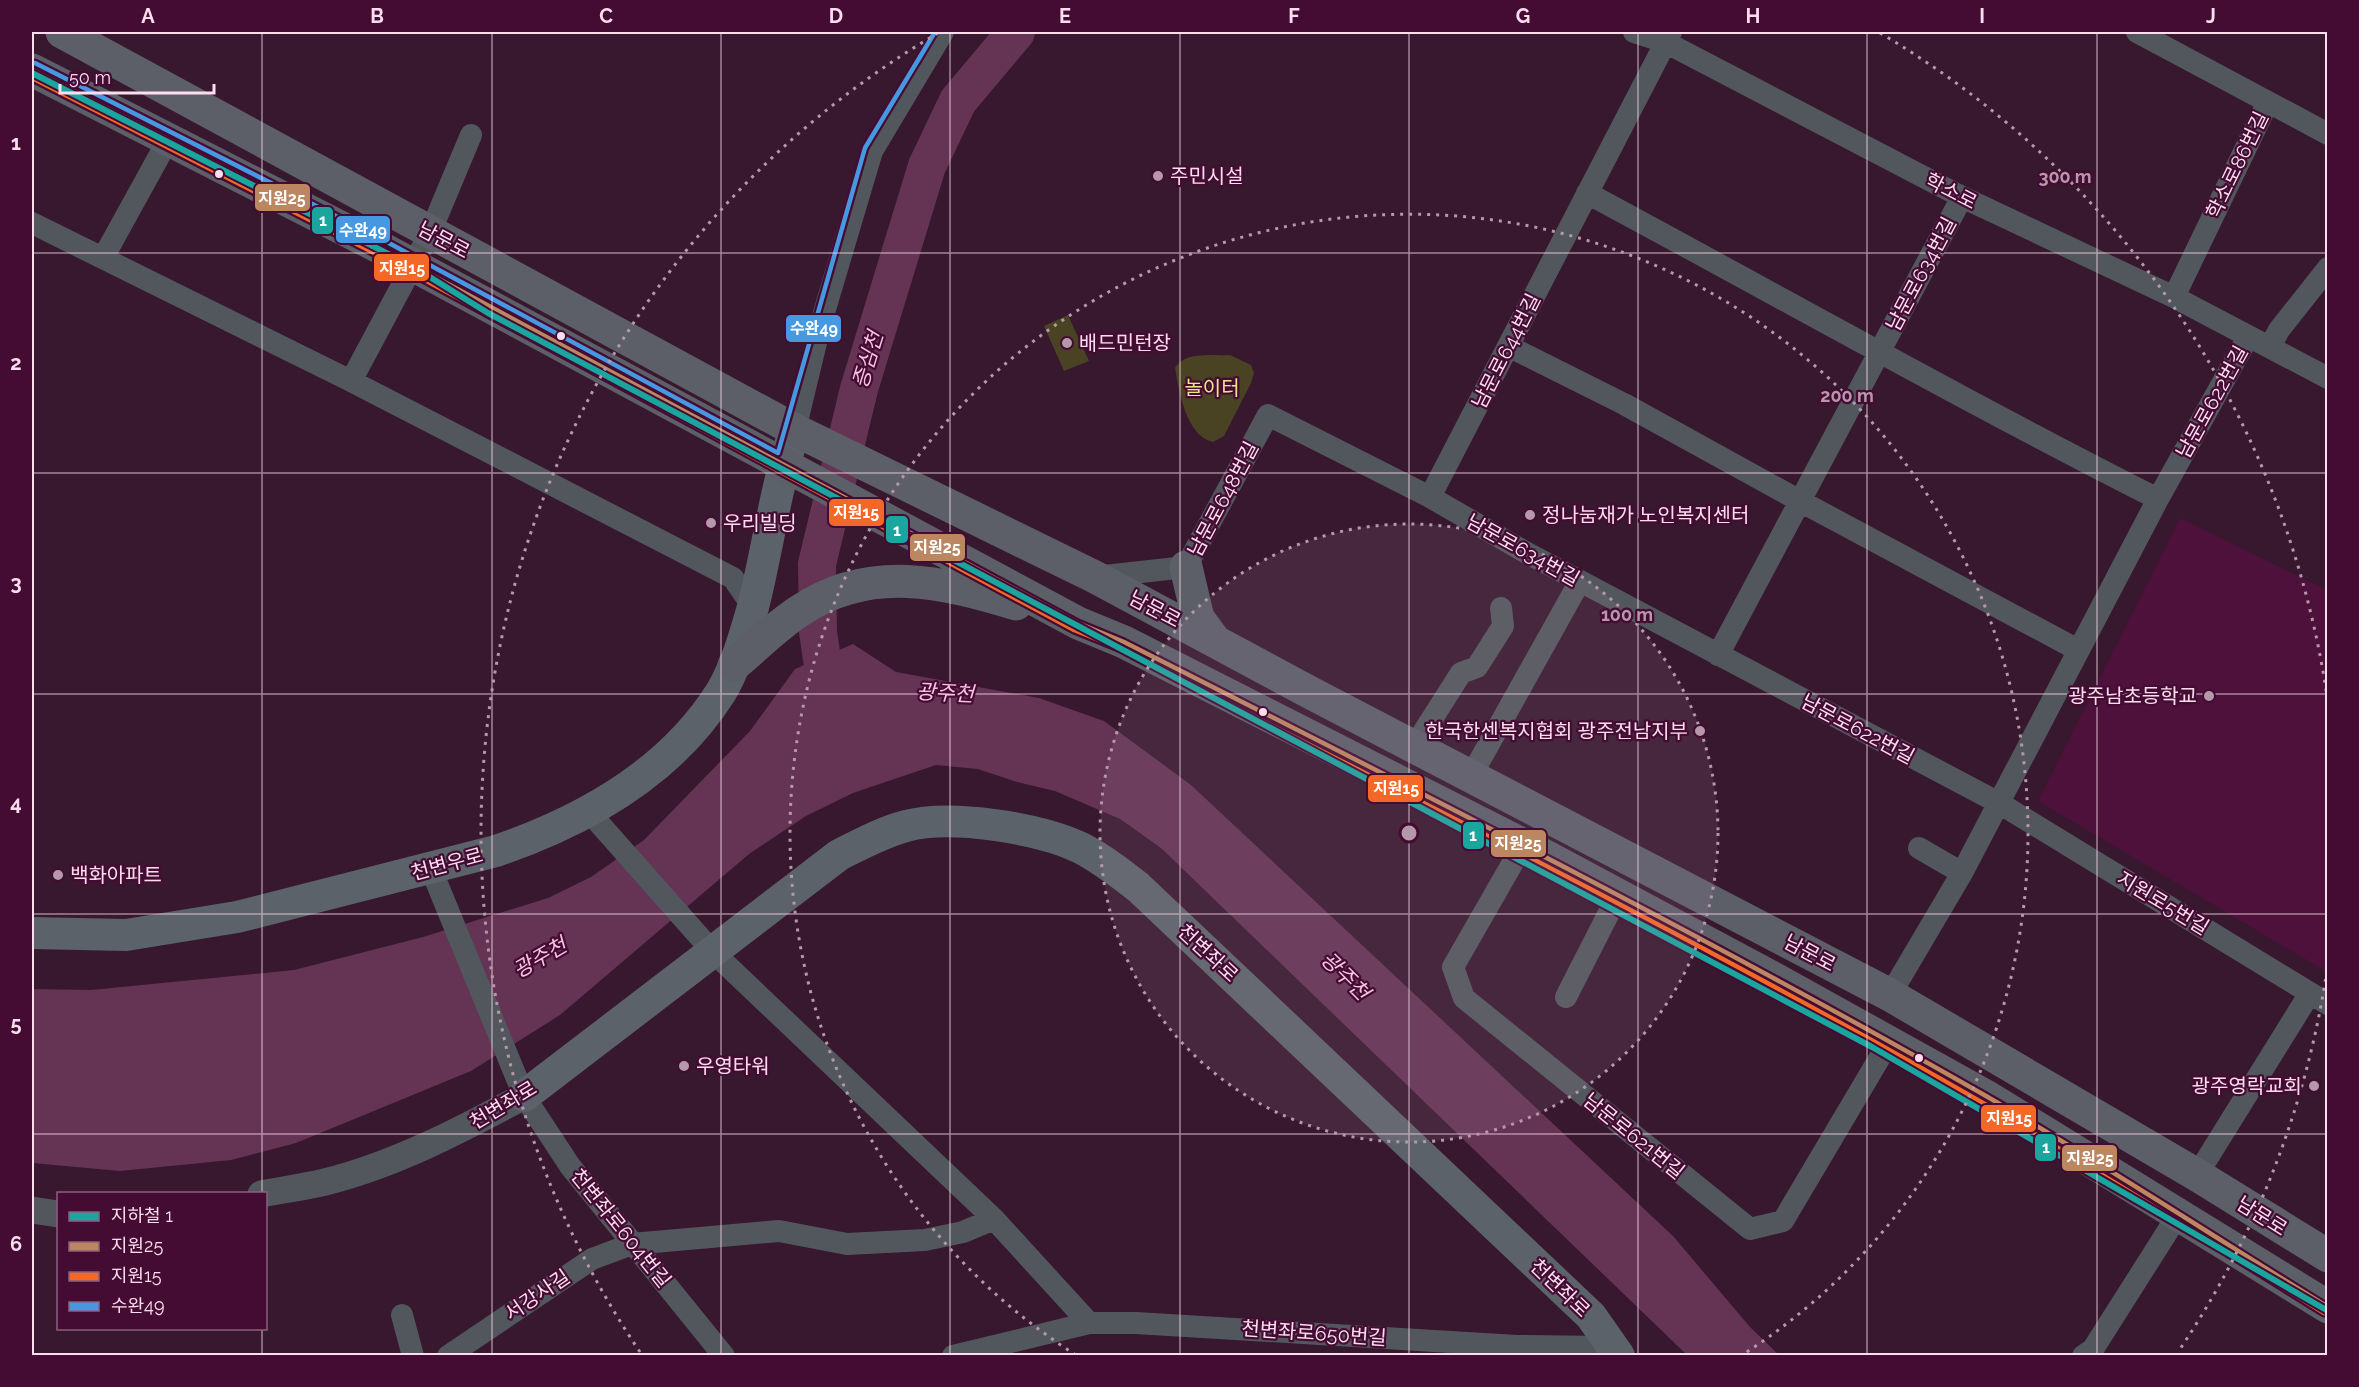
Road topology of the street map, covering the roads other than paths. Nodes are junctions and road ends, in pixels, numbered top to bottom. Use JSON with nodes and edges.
{"nodes":[{"id":1,"x":62,"y":32,"type":"edge"},
{"id":2,"x":943,"y":32,"type":"edge"},
{"id":3,"x":1634,"y":32,"type":"edge"},
{"id":4,"x":2137,"y":32,"type":"edge"},
{"id":5,"x":1668,"y":37,"type":"edge"},
{"id":6,"x":32,"y":70,"type":"edge"},
{"id":7,"x":2268,"y":102,"type":"junction"},
{"id":8,"x":2328,"y":134,"type":"edge"},
{"id":9,"x":471,"y":135,"type":"dead end"},
{"id":10,"x":168,"y":140,"type":"junction"},
{"id":11,"x":1587,"y":193,"type":"junction"},
{"id":12,"x":1962,"y":197,"type":"junction"},
{"id":13,"x":32,"y":223,"type":"edge"},
{"id":14,"x":430,"y":233,"type":"junction"},
{"id":15,"x":104,"y":258,"type":"junction"},
{"id":16,"x":412,"y":266,"type":"junction"},
{"id":17,"x":2328,"y":268,"type":"edge"},
{"id":18,"x":2174,"y":297,"type":"junction"},
{"id":19,"x":2248,"y":337,"type":"junction"},
{"id":20,"x":1508,"y":346,"type":"junction"},
{"id":21,"x":2270,"y":347,"type":"junction"},
{"id":22,"x":1880,"y":351,"type":"junction"},
{"id":23,"x":2328,"y":378,"type":"edge"},
{"id":24,"x":351,"y":381,"type":"junction"},
{"id":25,"x":795,"y":430,"type":"junction"},
{"id":26,"x":783,"y":464,"type":"junction"},
{"id":27,"x":1430,"y":497,"type":"junction"},
{"id":28,"x":2158,"y":500,"type":"junction"},
{"id":29,"x":1800,"y":501,"type":"junction"},
{"id":30,"x":1186,"y":567,"type":"junction"},
{"id":31,"x":1095,"y":577,"type":"junction"},
{"id":32,"x":1580,"y":581,"type":"junction"},
{"id":33,"x":753,"y":607,"type":"junction"},
{"id":34,"x":1501,"y":608,"type":"dead end"},
{"id":35,"x":1078,"y":623,"type":"junction"},
{"id":36,"x":1215,"y":641,"type":"junction"},
{"id":37,"x":2078,"y":650,"type":"junction"},
{"id":38,"x":1718,"y":655,"type":"junction"},
{"id":39,"x":734,"y":665,"type":"junction"},
{"id":40,"x":1414,"y":747,"type":"junction"},
{"id":41,"x":1471,"y":777,"type":"junction"},
{"id":42,"x":1999,"y":803,"type":"junction"},
{"id":43,"x":590,"y":813,"type":"junction"},
{"id":44,"x":1523,"y":845,"type":"junction"},
{"id":45,"x":1919,"y":848,"type":"dead end"},
{"id":46,"x":431,"y":869,"type":"junction"},
{"id":47,"x":1962,"y":873,"type":"junction"},
{"id":48,"x":1618,"y":895,"type":"junction"},
{"id":49,"x":32,"y":933,"type":"edge"},
{"id":50,"x":703,"y":941,"type":"junction"},
{"id":51,"x":1890,"y":994,"type":"junction"},
{"id":52,"x":1566,"y":997,"type":"dead end"},
{"id":53,"x":2319,"y":998,"type":"edge"},
{"id":54,"x":1889,"y":1042,"type":"junction"},
{"id":55,"x":521,"y":1088,"type":"junction"},
{"id":56,"x":2197,"y":1175,"type":"junction"},
{"id":57,"x":267,"y":1193,"type":"edge"},
{"id":58,"x":32,"y":1210,"type":"edge"},
{"id":59,"x":57,"y":1214,"type":"edge"},
{"id":60,"x":2178,"y":1215,"type":"junction"},
{"id":61,"x":994,"y":1219,"type":"junction"},
{"id":62,"x":632,"y":1244,"type":"junction"},
{"id":63,"x":2328,"y":1256,"type":"edge"},
{"id":64,"x":2328,"y":1306,"type":"edge"},
{"id":65,"x":402,"y":1315,"type":"dead end"},
{"id":66,"x":1089,"y":1323,"type":"junction"},
{"id":67,"x":1615,"y":1351,"type":"edge"},
{"id":68,"x":412,"y":1356,"type":"edge"},
{"id":69,"x":447,"y":1356,"type":"edge"},
{"id":70,"x":724,"y":1356,"type":"edge"},
{"id":71,"x":953,"y":1356,"type":"edge"},
{"id":72,"x":2083,"y":1356,"type":"edge"}],
"edges":[{"from":1,"to":14,"type":"main road","name":"남문로"},
{"from":2,"to":25,"type":"street"},
{"from":3,"to":5,"type":"street","name":"학소로"},
{"from":4,"to":7,"type":"street","name":"학소로86번길"},
{"from":5,"to":11,"type":"street","name":"남문로644번길"},
{"from":5,"to":12,"type":"street","name":"학소로"},
{"from":6,"to":10,"type":"main road","name":"남문로"},
{"from":7,"to":8,"type":"street"},
{"from":7,"to":18,"type":"street","name":"학소로86번길"},
{"from":9,"to":14,"type":"street"},
{"from":10,"to":15,"type":"street"},
{"from":10,"to":16,"type":"main road","name":"남문로"},
{"from":11,"to":20,"type":"street","name":"남문로644번길"},
{"from":11,"to":22,"type":"street","name":"남문로634번길"},
{"from":12,"to":18,"type":"street","name":"학소로"},
{"from":12,"to":22,"type":"street","name":"남문로634번길"},
{"from":13,"to":15,"type":"street"},
{"from":14,"to":16,"type":"street"},
{"from":14,"to":25,"type":"main road","name":"남문로"},
{"from":15,"to":24,"type":"street"},
{"from":16,"to":24,"type":"street","name":"남문로"},
{"from":16,"to":26,"type":"main road","name":"남문로"},
{"from":17,"to":21,"type":"street"},
{"from":18,"to":19,"type":"street","name":"학소로"},
{"from":19,"to":21,"type":"street","name":"학소로"},
{"from":19,"to":28,"type":"street","name":"남문로622번길"},
{"from":20,"to":27,"type":"street","name":"남문로644번길"},
{"from":20,"to":29,"type":"street"},
{"from":21,"to":23,"type":"street","name":"학소로"},
{"from":22,"to":28,"type":"street"},
{"from":22,"to":29,"type":"street","name":"남문로634번길"},
{"from":24,"to":33,"type":"street"},
{"from":25,"to":26,"type":"main road","name":"천변우로"},
{"from":25,"to":31,"type":"main road","name":"남문로"},
{"from":26,"to":33,"type":"main road","name":"천변우로"},
{"from":26,"to":35,"type":"main road","name":"남문로"},
{"from":27,"to":30,"type":"street","name":"남문로648번길"},
{"from":27,"to":32,"type":"street","name":"남문로634번길"},
{"from":28,"to":37,"type":"street","name":"남문로622번길"},
{"from":29,"to":37,"type":"street"},
{"from":29,"to":38,"type":"street","name":"남문로634번길"},
{"from":30,"to":31,"type":"street","name":"남문로648번길"},
{"from":30,"to":36,"type":"main road"},
{"from":31,"to":36,"type":"main road","name":"남문로"},
{"from":32,"to":38,"type":"street","name":"남문로634번길"},
{"from":32,"to":41,"type":"street"},
{"from":33,"to":39,"type":"main road","name":"천변우로"},
{"from":34,"to":40,"type":"street"},
{"from":35,"to":39,"type":"main road"},
{"from":35,"to":44,"type":"main road","name":"남문로"},
{"from":36,"to":40,"type":"main road","name":"남문로"},
{"from":37,"to":42,"type":"street","name":"남문로622번길"},
{"from":38,"to":42,"type":"street","name":"남문로622번길"},
{"from":39,"to":43,"type":"main road","name":"천변우로"},
{"from":40,"to":41,"type":"main road","name":"남문로"},
{"from":41,"to":51,"type":"main road","name":"남문로"},
{"from":42,"to":47,"type":"street","name":"남문로622번길"},
{"from":42,"to":53,"type":"street","name":"지원로5번길"},
{"from":43,"to":46,"type":"main road","name":"천변우로"},
{"from":43,"to":50,"type":"street"},
{"from":44,"to":48,"type":"main road","name":"남문로"},
{"from":44,"to":54,"type":"street","name":"남문로621번길"},
{"from":45,"to":47,"type":"street"},
{"from":46,"to":49,"type":"main road","name":"천변우로"},
{"from":46,"to":55,"type":"street","name":"천변좌로604번길"},
{"from":47,"to":51,"type":"street","name":"남문로622번길"},
{"from":48,"to":52,"type":"street"},
{"from":48,"to":54,"type":"main road","name":"남문로"},
{"from":50,"to":55,"type":"main road","name":"천변좌로"},
{"from":50,"to":61,"type":"street"},
{"from":50,"to":67,"type":"main road","name":"천변좌로"},
{"from":51,"to":56,"type":"main road","name":"남문로"},
{"from":53,"to":56,"type":"street"},
{"from":54,"to":60,"type":"main road","name":"남문로"},
{"from":55,"to":57,"type":"street","name":"천변좌로"},
{"from":55,"to":62,"type":"street","name":"천변좌로604번길"},
{"from":56,"to":63,"type":"main road","name":"남문로"},
{"from":58,"to":59,"type":"street"},
{"from":60,"to":64,"type":"main road","name":"남문로"},
{"from":60,"to":72,"type":"street"},
{"from":61,"to":62,"type":"street"},
{"from":61,"to":66,"type":"street"},
{"from":62,"to":69,"type":"street","name":"서강사길"},
{"from":62,"to":70,"type":"street","name":"천변좌로604번길"},
{"from":65,"to":68,"type":"street"},
{"from":66,"to":67,"type":"street","name":"천변좌로650번길"},
{"from":66,"to":71,"type":"street","name":"천변좌로650번길"}]}
